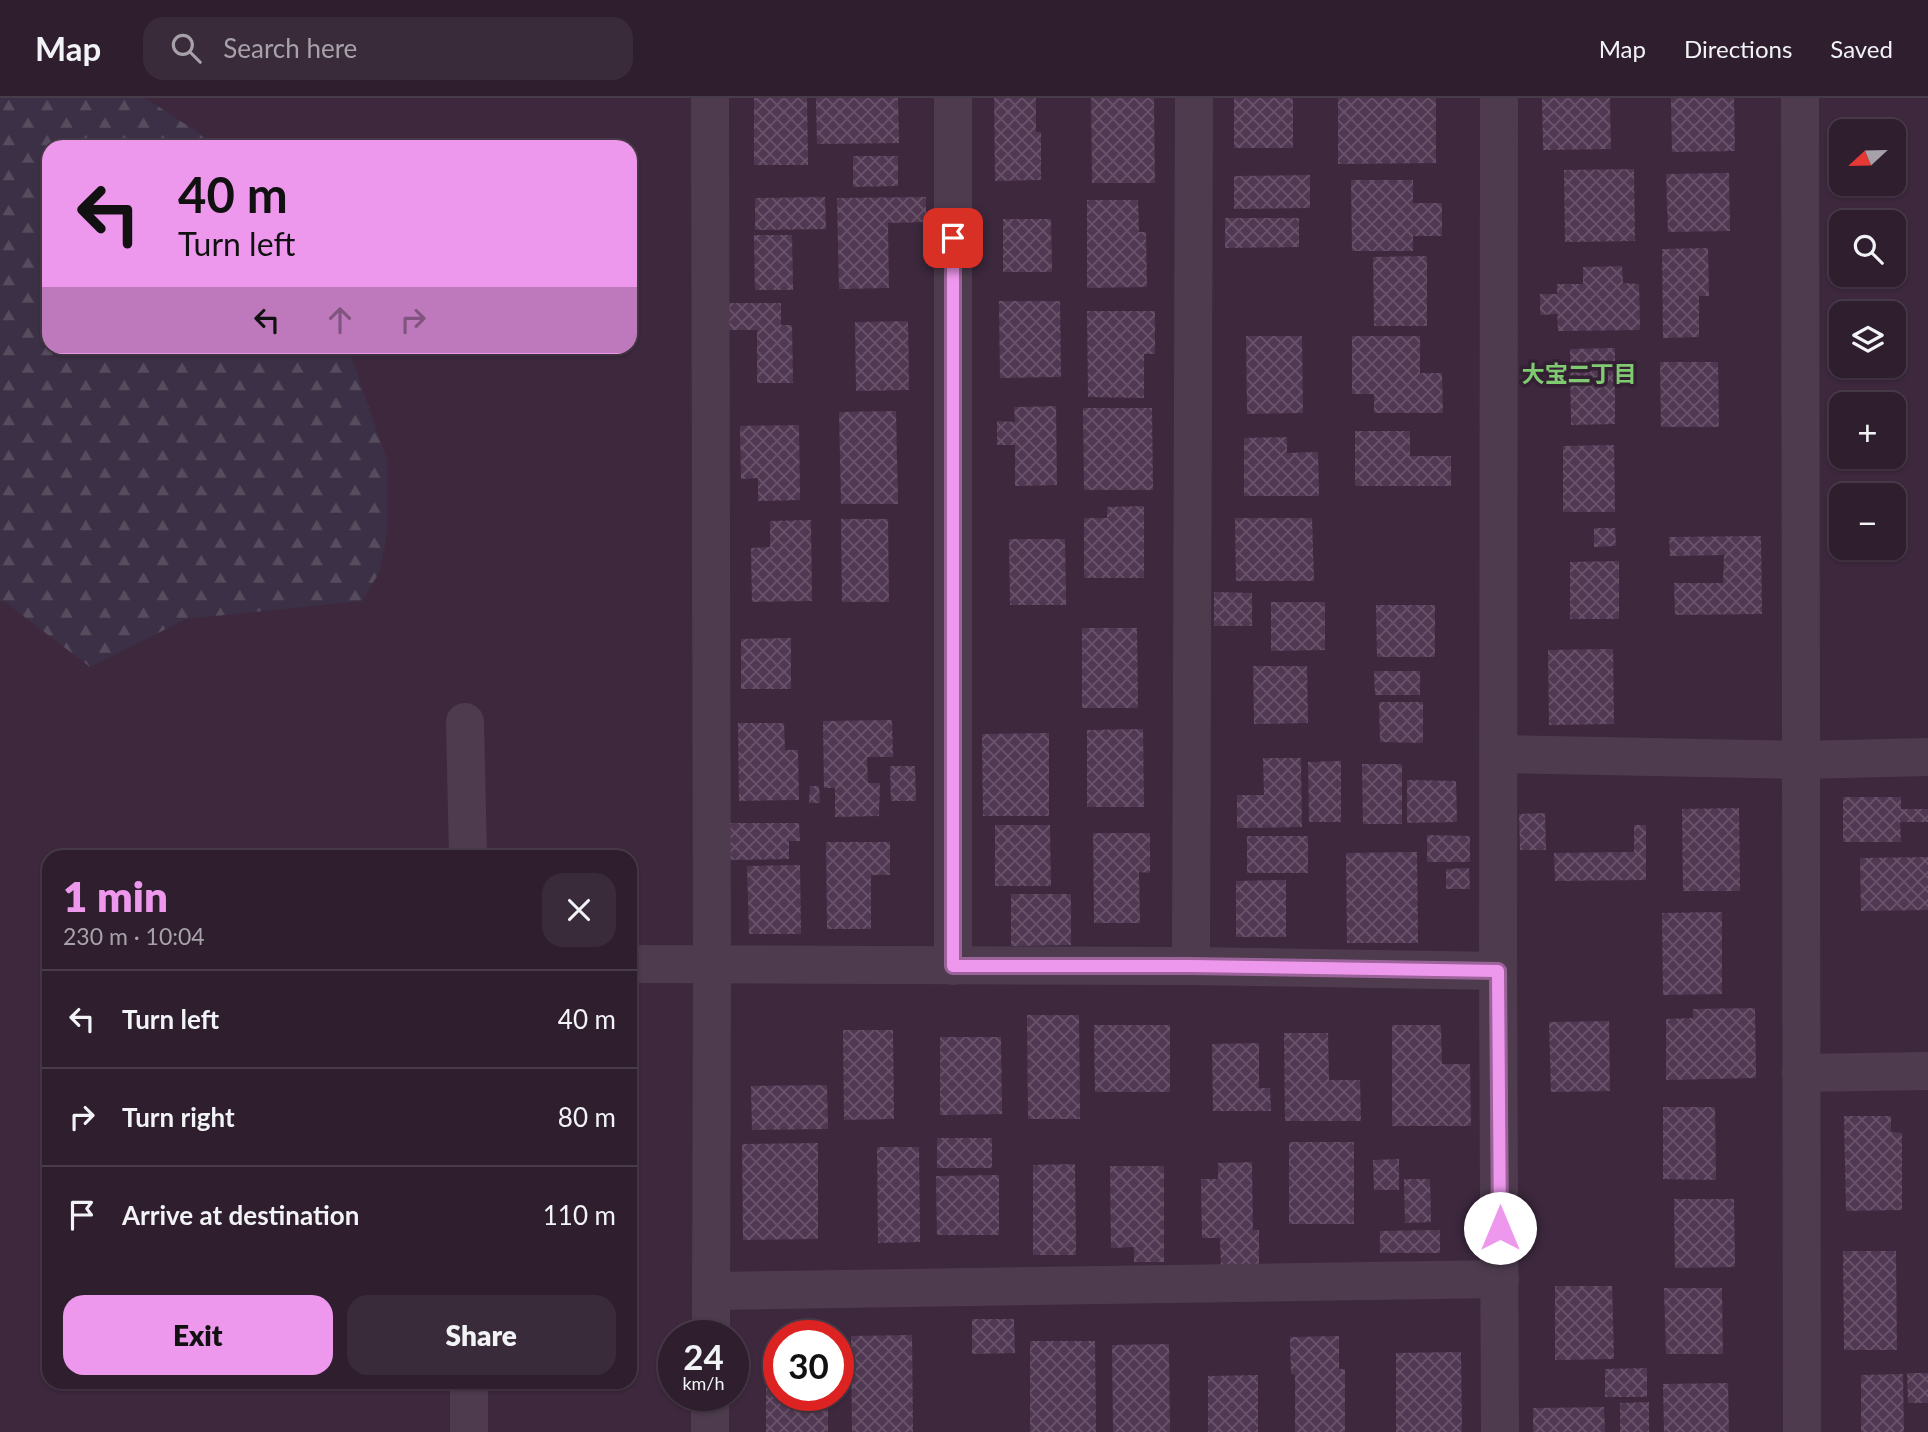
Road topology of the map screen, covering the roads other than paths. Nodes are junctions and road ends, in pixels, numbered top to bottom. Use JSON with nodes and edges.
{"nodes":[{"id":1,"x":710,"y":98,"type":"edge"},
{"id":2,"x":953,"y":98,"type":"edge"},
{"id":3,"x":1194,"y":98,"type":"edge"},
{"id":4,"x":1499,"y":98,"type":"edge"},
{"id":5,"x":1800,"y":98,"type":"edge"},
{"id":6,"x":465,"y":722,"type":"dead end"},
{"id":7,"x":1499,"y":754,"type":"junction"},
{"id":8,"x":1928,"y":757,"type":"edge"},
{"id":9,"x":1801,"y":760,"type":"junction"},
{"id":10,"x":467,"y":850,"type":"edge"},
{"id":11,"x":637,"y":964,"type":"edge"},
{"id":12,"x":712,"y":964,"type":"junction"},
{"id":13,"x":953,"y":966,"type":"junction"},
{"id":14,"x":1191,"y":966,"type":"junction"},
{"id":15,"x":1498,"y":971,"type":"junction"},
{"id":16,"x":1928,"y":1071,"type":"edge"},
{"id":17,"x":1801,"y":1073,"type":"junction"},
{"id":18,"x":1500,"y":1279,"type":"junction"},
{"id":19,"x":711,"y":1291,"type":"junction"},
{"id":20,"x":711,"y":1320,"type":"edge"},
{"id":21,"x":469,"y":1389,"type":"edge"},
{"id":22,"x":710,"y":1411,"type":"edge"},
{"id":23,"x":468,"y":1432,"type":"edge"},
{"id":24,"x":710,"y":1432,"type":"edge"},
{"id":25,"x":1500,"y":1432,"type":"edge"},
{"id":26,"x":1802,"y":1432,"type":"edge"}],
"edges":[{"from":1,"to":12,"type":"street"},
{"from":2,"to":13,"type":"street"},
{"from":3,"to":14,"type":"street"},
{"from":4,"to":7,"type":"street"},
{"from":5,"to":9,"type":"street"},
{"from":6,"to":10,"type":"street"},
{"from":7,"to":9,"type":"street"},
{"from":7,"to":15,"type":"street"},
{"from":8,"to":9,"type":"street"},
{"from":9,"to":17,"type":"street"},
{"from":11,"to":12,"type":"street"},
{"from":12,"to":13,"type":"street"},
{"from":12,"to":19,"type":"street"},
{"from":13,"to":14,"type":"street"},
{"from":14,"to":15,"type":"street"},
{"from":15,"to":18,"type":"street"},
{"from":16,"to":17,"type":"street"},
{"from":17,"to":26,"type":"street"},
{"from":18,"to":19,"type":"street"},
{"from":18,"to":25,"type":"street"},
{"from":19,"to":20,"type":"street"},
{"from":21,"to":23,"type":"street"},
{"from":22,"to":24,"type":"street"}]}
